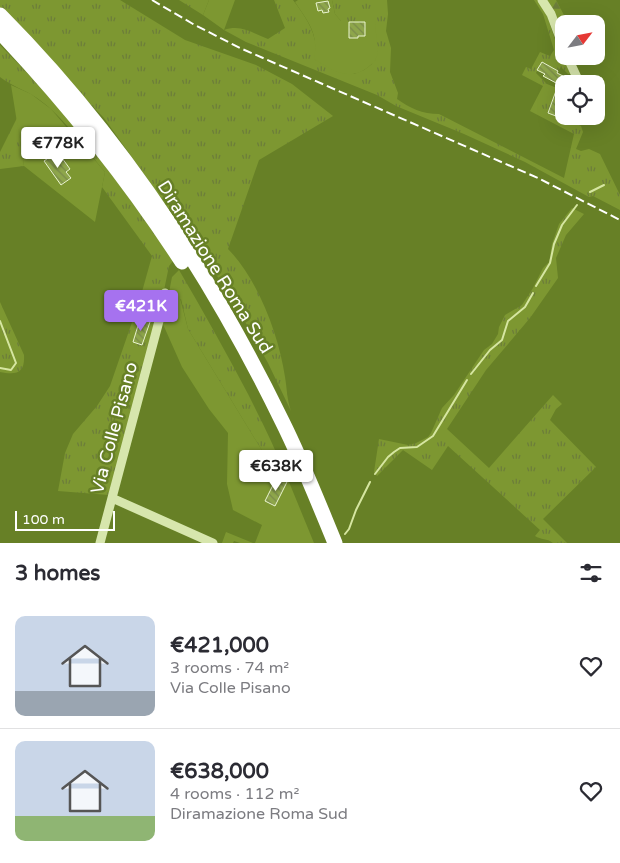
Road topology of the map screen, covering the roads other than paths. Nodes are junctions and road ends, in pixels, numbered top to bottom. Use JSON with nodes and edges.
{"nodes":[{"id":1,"x":542,"y":0,"type":"edge"},
{"id":2,"x":0,"y":16,"type":"edge"},
{"id":3,"x":555,"y":25,"type":"edge"},
{"id":4,"x":0,"y":32,"type":"edge"},
{"id":5,"x":184,"y":255,"type":"junction"},
{"id":6,"x":192,"y":268,"type":"junction"},
{"id":7,"x":165,"y":293,"type":"dead end"},
{"id":8,"x":112,"y":498,"type":"junction"},
{"id":9,"x":100,"y":543,"type":"edge"},
{"id":10,"x":213,"y":543,"type":"edge"},
{"id":11,"x":326,"y":543,"type":"edge"},
{"id":12,"x":335,"y":543,"type":"edge"}],
"edges":[{"from":1,"to":3,"type":"street"},
{"from":2,"to":5,"type":"highway","name":"Diramazione Roma Sud"},
{"from":4,"to":5,"type":"highway","name":"Diramazione Roma Sud"},
{"from":5,"to":6,"type":"highway","name":"Diramazione Roma Sud"},
{"from":6,"to":11,"type":"highway","name":"Diramazione Roma Sud"},
{"from":6,"to":12,"type":"highway","name":"Diramazione Roma Sud"},
{"from":7,"to":8,"type":"street","name":"Via Colle Pisano"},
{"from":8,"to":9,"type":"street","name":"Via Colle Pisano"},
{"from":8,"to":10,"type":"street"}]}
